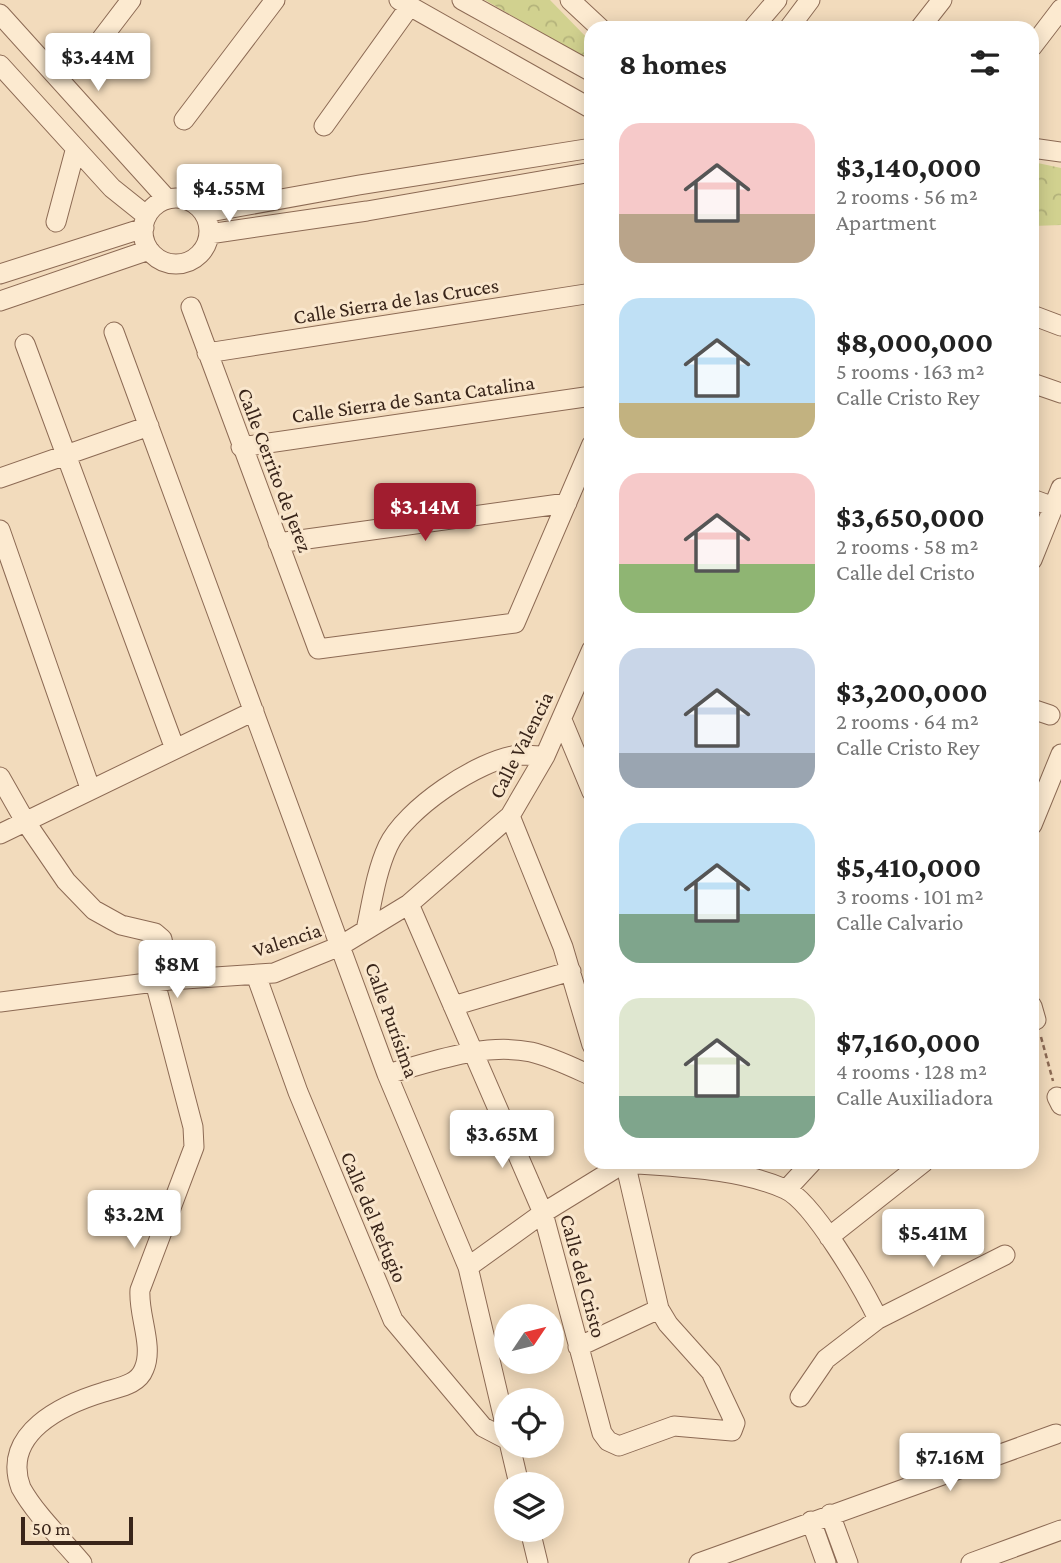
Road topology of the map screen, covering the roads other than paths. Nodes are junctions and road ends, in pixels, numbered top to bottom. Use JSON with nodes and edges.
{"nodes":[{"id":1,"x":131,"y":0,"type":"edge"},
{"id":2,"x":275,"y":0,"type":"edge"},
{"id":3,"x":462,"y":0,"type":"edge"},
{"id":4,"x":570,"y":0,"type":"edge"},
{"id":5,"x":777,"y":0,"type":"edge"},
{"id":6,"x":810,"y":0,"type":"edge"},
{"id":7,"x":942,"y":0,"type":"edge"},
{"id":8,"x":405,"y":3,"type":"edge"},
{"id":9,"x":1061,"y":9,"type":"edge"},
{"id":10,"x":0,"y":14,"type":"edge"},
{"id":11,"x":592,"y":21,"type":"edge"},
{"id":12,"x":759,"y":21,"type":"edge"},
{"id":13,"x":794,"y":21,"type":"edge"},
{"id":14,"x":926,"y":21,"type":"edge"},
{"id":15,"x":102,"y":38,"type":"dead end"},
{"id":16,"x":1039,"y":38,"type":"edge"},
{"id":17,"x":0,"y":65,"type":"edge"},
{"id":18,"x":584,"y":68,"type":"edge"},
{"id":19,"x":584,"y":104,"type":"edge"},
{"id":20,"x":184,"y":120,"type":"dead end"},
{"id":21,"x":324,"y":126,"type":"dead end"},
{"id":22,"x":584,"y":149,"type":"edge"},
{"id":23,"x":1039,"y":149,"type":"edge"},
{"id":24,"x":75,"y":151,"type":"junction"},
{"id":25,"x":1061,"y":152,"type":"edge"},
{"id":26,"x":584,"y":173,"type":"edge"},
{"id":27,"x":167,"y":200,"type":"junction"},
{"id":28,"x":204,"y":214,"type":"junction"},
{"id":29,"x":56,"y":222,"type":"dead end"},
{"id":30,"x":145,"y":222,"type":"junction"},
{"id":31,"x":209,"y":234,"type":"junction"},
{"id":32,"x":149,"y":250,"type":"junction"},
{"id":33,"x":0,"y":274,"type":"edge"},
{"id":34,"x":584,"y":294,"type":"edge"},
{"id":35,"x":0,"y":301,"type":"edge"},
{"id":36,"x":191,"y":307,"type":"dead end"},
{"id":37,"x":1039,"y":318,"type":"edge"},
{"id":38,"x":1061,"y":326,"type":"edge"},
{"id":39,"x":114,"y":332,"type":"dead end"},
{"id":40,"x":25,"y":344,"type":"dead end"},
{"id":41,"x":207,"y":353,"type":"junction"},
{"id":42,"x":1039,"y":385,"type":"edge"},
{"id":43,"x":1061,"y":393,"type":"edge"},
{"id":44,"x":584,"y":397,"type":"edge"},
{"id":45,"x":149,"y":426,"type":"junction"},
{"id":46,"x":241,"y":447,"type":"junction"},
{"id":47,"x":66,"y":454,"type":"junction"},
{"id":48,"x":584,"y":463,"type":"edge"},
{"id":49,"x":0,"y":478,"type":"edge"},
{"id":50,"x":1057,"y":497,"type":"edge"},
{"id":51,"x":1039,"y":498,"type":"edge"},
{"id":52,"x":567,"y":503,"type":"junction"},
{"id":53,"x":0,"y":530,"type":"edge"},
{"id":54,"x":1039,"y":542,"type":"edge"},
{"id":55,"x":278,"y":543,"type":"junction"},
{"id":56,"x":584,"y":668,"type":"edge"},
{"id":57,"x":254,"y":711,"type":"junction"},
{"id":58,"x":562,"y":720,"type":"junction"},
{"id":59,"x":175,"y":749,"type":"junction"},
{"id":60,"x":1061,"y":754,"type":"edge"},
{"id":61,"x":545,"y":756,"type":"junction"},
{"id":62,"x":584,"y":773,"type":"edge"},
{"id":63,"x":0,"y":777,"type":"edge"},
{"id":64,"x":90,"y":788,"type":"junction"},
{"id":65,"x":1039,"y":808,"type":"edge"},
{"id":66,"x":510,"y":816,"type":"junction"},
{"id":67,"x":25,"y":821,"type":"junction"},
{"id":68,"x":0,"y":834,"type":"edge"},
{"id":69,"x":442,"y":878,"type":"joint"},
{"id":70,"x":409,"y":904,"type":"junction"},
{"id":71,"x":366,"y":930,"type":"junction"},
{"id":72,"x":340,"y":946,"type":"junction"},
{"id":73,"x":571,"y":971,"type":"junction"},
{"id":74,"x":256,"y":975,"type":"junction"},
{"id":75,"x":163,"y":981,"type":"junction"},
{"id":76,"x":0,"y":1002,"type":"edge"},
{"id":77,"x":453,"y":1006,"type":"junction"},
{"id":78,"x":584,"y":1017,"type":"edge"},
{"id":79,"x":473,"y":1051,"type":"junction"},
{"id":80,"x":584,"y":1073,"type":"edge"},
{"id":81,"x":387,"y":1074,"type":"junction"},
{"id":82,"x":614,"y":1169,"type":"edge"},
{"id":83,"x":627,"y":1169,"type":"edge"},
{"id":84,"x":718,"y":1169,"type":"edge"},
{"id":85,"x":806,"y":1169,"type":"edge"},
{"id":86,"x":915,"y":1169,"type":"edge"},
{"id":87,"x":787,"y":1189,"type":"junction"},
{"id":88,"x":543,"y":1213,"type":"junction"},
{"id":89,"x":829,"y":1237,"type":"junction"},
{"id":90,"x":1005,"y":1255,"type":"dead end"},
{"id":91,"x":468,"y":1267,"type":"junction"},
{"id":92,"x":659,"y":1309,"type":"junction"},
{"id":93,"x":878,"y":1319,"type":"junction"},
{"id":94,"x":578,"y":1347,"type":"junction"},
{"id":95,"x":497,"y":1388,"type":"edge"},
{"id":96,"x":800,"y":1397,"type":"dead end"},
{"id":97,"x":494,"y":1433,"type":"edge"},
{"id":98,"x":1056,"y":1434,"type":"dead end"},
{"id":99,"x":830,"y":1514,"type":"junction"},
{"id":100,"x":811,"y":1521,"type":"junction"},
{"id":101,"x":1061,"y":1530,"type":"edge"},
{"id":102,"x":533,"y":1542,"type":"edge"},
{"id":103,"x":82,"y":1563,"type":"edge"},
{"id":104,"x":538,"y":1563,"type":"edge"},
{"id":105,"x":699,"y":1563,"type":"edge"},
{"id":106,"x":826,"y":1563,"type":"edge"},
{"id":107,"x":848,"y":1563,"type":"edge"},
{"id":108,"x":971,"y":1563,"type":"edge"}],
"edges":[{"from":1,"to":15,"type":"street"},
{"from":2,"to":20,"type":"street"},
{"from":3,"to":18,"type":"street"},
{"from":4,"to":11,"type":"street"},
{"from":5,"to":12,"type":"street"},
{"from":6,"to":13,"type":"street"},
{"from":7,"to":14,"type":"street"},
{"from":8,"to":19,"type":"street"},
{"from":8,"to":21,"type":"street"},
{"from":9,"to":16,"type":"street"},
{"from":10,"to":27,"type":"street"},
{"from":17,"to":24,"type":"street"},
{"from":22,"to":28,"type":"street"},
{"from":23,"to":25,"type":"street"},
{"from":24,"to":29,"type":"street"},
{"from":24,"to":30,"type":"street"},
{"from":26,"to":31,"type":"street"},
{"from":27,"to":28,"type":"street"},
{"from":27,"to":30,"type":"street"},
{"from":28,"to":31,"type":"street"},
{"from":30,"to":32,"type":"street"},
{"from":30,"to":33,"type":"street"},
{"from":31,"to":32,"type":"street"},
{"from":32,"to":35,"type":"street"},
{"from":34,"to":41,"type":"street","name":"Calle Sierra de las Cruces"},
{"from":36,"to":41,"type":"street","name":"Calle Cerrito de Jerez"},
{"from":37,"to":38,"type":"street"},
{"from":39,"to":45,"type":"street","name":"Calle Purísima"},
{"from":40,"to":47,"type":"street"},
{"from":41,"to":46,"type":"street","name":"Calle Cerrito de Jerez"},
{"from":42,"to":43,"type":"street"},
{"from":44,"to":46,"type":"street","name":"Calle Sierra de Santa Catalina"},
{"from":45,"to":47,"type":"street"},
{"from":45,"to":57,"type":"street","name":"Calle Purísima"},
{"from":46,"to":55,"type":"street","name":"Calle Cerrito de Jerez"},
{"from":47,"to":49,"type":"street"},
{"from":47,"to":59,"type":"street"},
{"from":48,"to":52,"type":"street"},
{"from":50,"to":51,"type":"street"},
{"from":50,"to":54,"type":"street"},
{"from":52,"to":55,"type":"street"},
{"from":52,"to":55,"type":"street","name":"Calle Cerrito de Jerez"},
{"from":53,"to":64,"type":"street"},
{"from":56,"to":58,"type":"street","name":"Calle Valencia"},
{"from":57,"to":59,"type":"street"},
{"from":57,"to":72,"type":"street","name":"Calle Purísima"},
{"from":58,"to":61,"type":"street","name":"Calle Valencia"},
{"from":58,"to":62,"type":"street"},
{"from":59,"to":64,"type":"street"},
{"from":60,"to":65,"type":"street"},
{"from":61,"to":66,"type":"street","name":"Calle Valencia"},
{"from":61,"to":71,"type":"street"},
{"from":63,"to":67,"type":"street"},
{"from":64,"to":67,"type":"street"},
{"from":66,"to":69,"type":"street","name":"Calle Valencia"},
{"from":66,"to":73,"type":"street"},
{"from":67,"to":68,"type":"street"},
{"from":67,"to":75,"type":"street"},
{"from":69,"to":70,"type":"street","name":"Valencia"},
{"from":70,"to":71,"type":"street","name":"Valencia"},
{"from":70,"to":77,"type":"street","name":"Calle del Cristo"},
{"from":71,"to":72,"type":"street","name":"Valencia"},
{"from":72,"to":74,"type":"street","name":"Valencia"},
{"from":72,"to":81,"type":"street","name":"Calle Purísima"},
{"from":73,"to":77,"type":"street"},
{"from":73,"to":78,"type":"street"},
{"from":74,"to":75,"type":"street","name":"Valencia"},
{"from":74,"to":97,"type":"street","name":"Calle del Refugio"},
{"from":75,"to":76,"type":"street","name":"Valencia"},
{"from":75,"to":103,"type":"street"},
{"from":77,"to":79,"type":"street","name":"Calle del Cristo"},
{"from":79,"to":80,"type":"street"},
{"from":79,"to":81,"type":"street"},
{"from":79,"to":88,"type":"street","name":"Calle del Cristo"},
{"from":81,"to":91,"type":"street","name":"Calle Purísima"},
{"from":82,"to":88,"type":"street"},
{"from":83,"to":92,"type":"street"},
{"from":84,"to":87,"type":"street"},
{"from":85,"to":87,"type":"street"},
{"from":86,"to":89,"type":"street"},
{"from":87,"to":89,"type":"street"},
{"from":88,"to":91,"type":"street"},
{"from":88,"to":94,"type":"street","name":"Calle del Cristo"},
{"from":89,"to":93,"type":"street"},
{"from":90,"to":93,"type":"street"},
{"from":91,"to":95,"type":"street","name":"Calle Purísima"},
{"from":92,"to":94,"type":"street"},
{"from":92,"to":94,"type":"street","name":"Calle del Cristo"},
{"from":93,"to":96,"type":"street"},
{"from":98,"to":99,"type":"street"},
{"from":99,"to":100,"type":"street"},
{"from":99,"to":107,"type":"street"},
{"from":100,"to":105,"type":"street"},
{"from":100,"to":106,"type":"street"},
{"from":101,"to":108,"type":"street"},
{"from":102,"to":104,"type":"street"}]}
